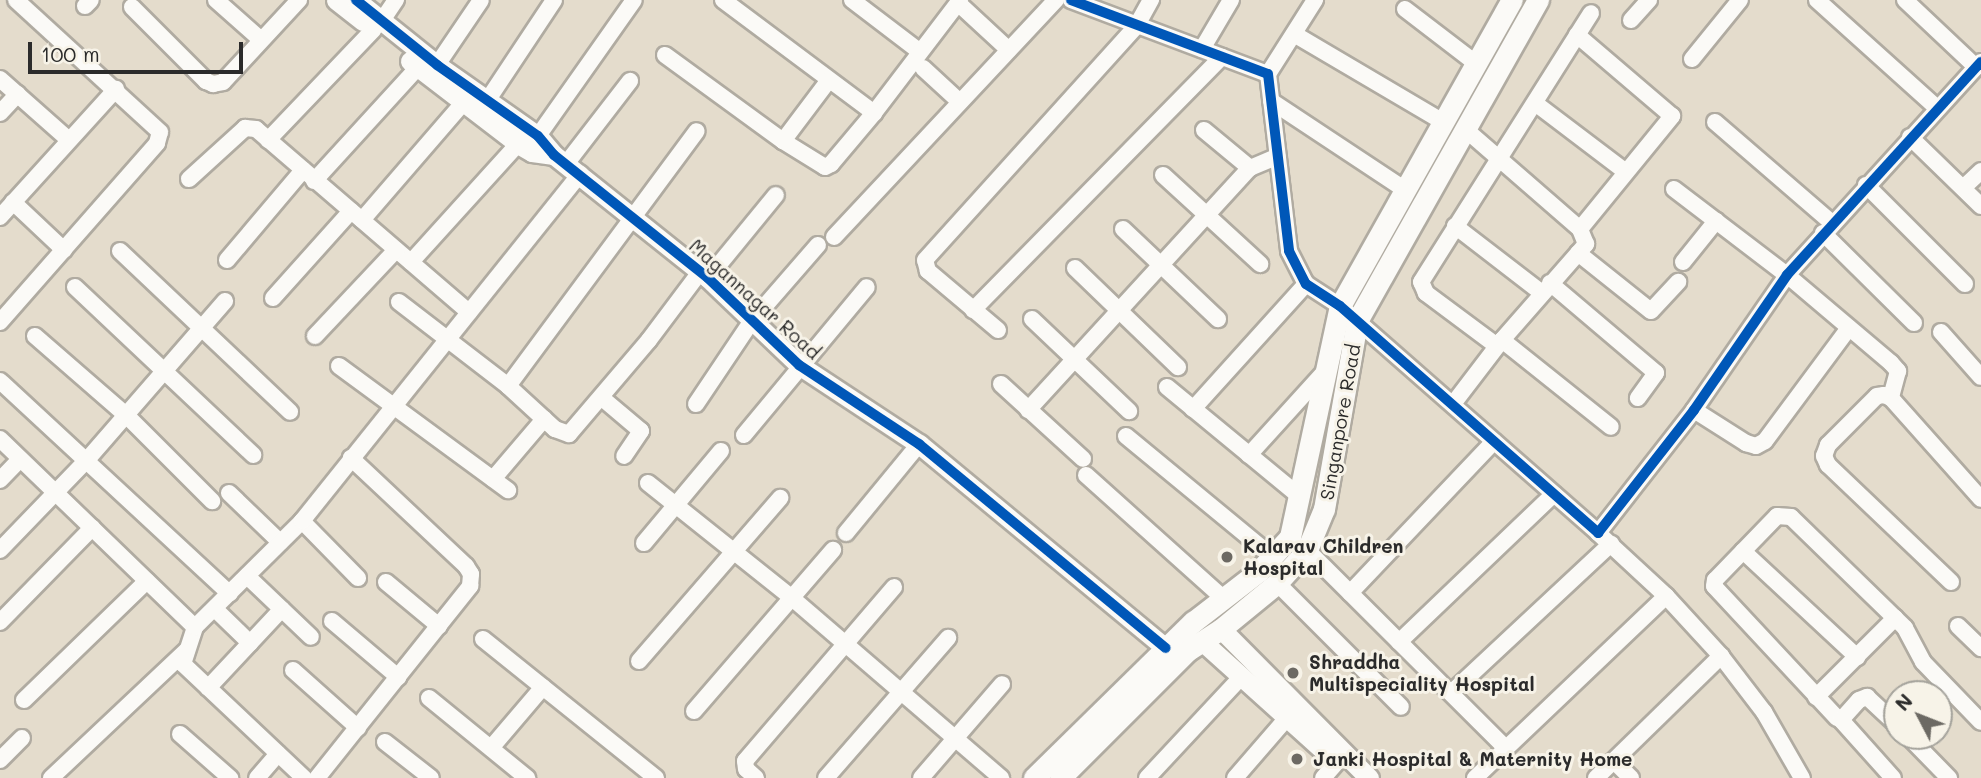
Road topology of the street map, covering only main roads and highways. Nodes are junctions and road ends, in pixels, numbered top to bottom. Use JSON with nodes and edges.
{"nodes":[{"id":1,"x":1512,"y":0,"type":"edge"},
{"id":2,"x":1538,"y":0,"type":"edge"},
{"id":3,"x":1455,"y":126,"type":"junction"},
{"id":4,"x":1034,"y":778,"type":"edge"},
{"id":5,"x":1060,"y":778,"type":"edge"}],
"edges":[{"from":1,"to":3,"type":"main road","name":"Singanpore Road"},
{"from":2,"to":3,"type":"main road","name":"Singanpore Road"},
{"from":3,"to":4,"type":"main road","name":"Singanpore Road"},
{"from":3,"to":5,"type":"main road","name":"Singanpore Road"}]}
